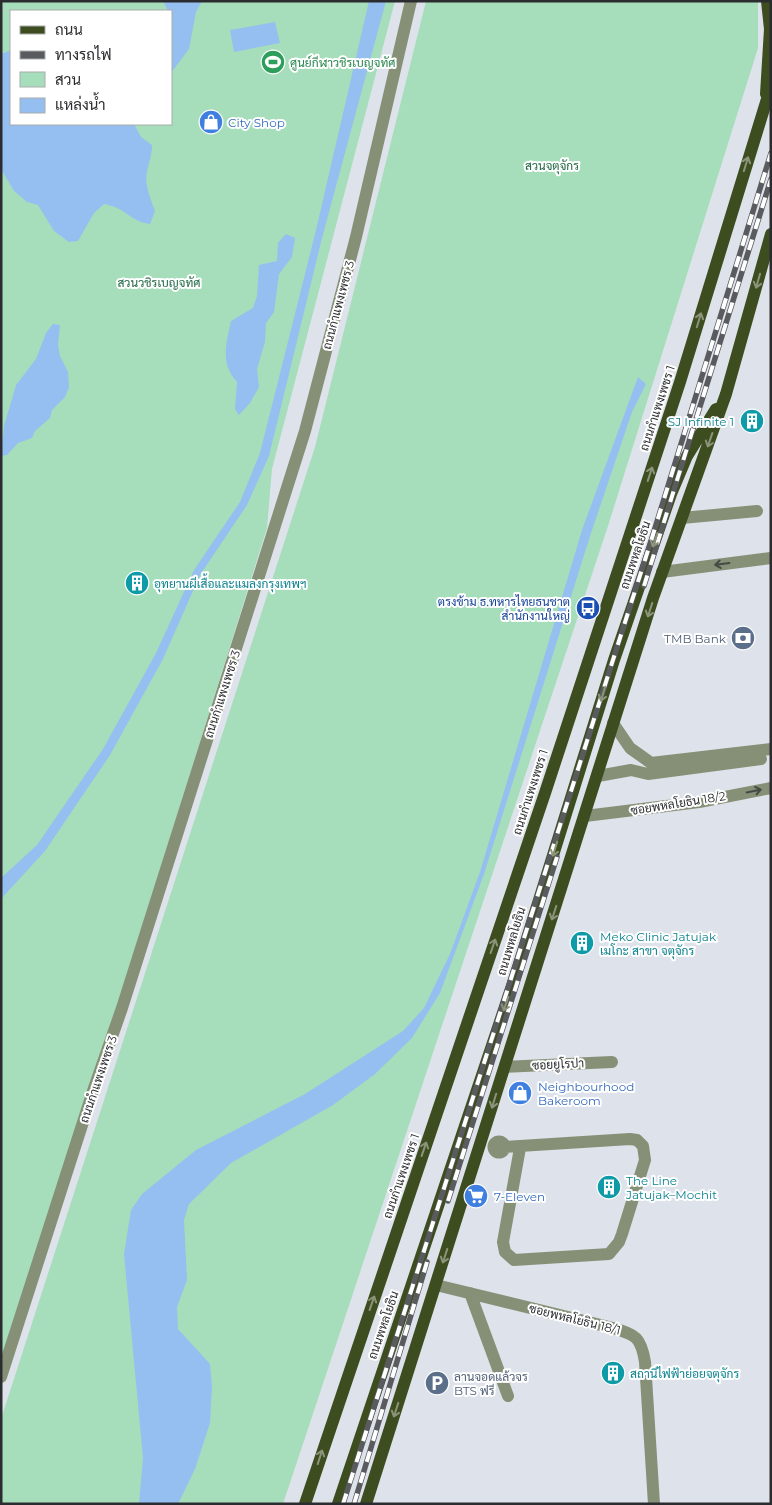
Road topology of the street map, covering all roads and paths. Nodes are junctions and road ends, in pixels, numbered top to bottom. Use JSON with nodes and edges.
{"nodes":[{"id":1,"x":411,"y":1,"type":"edge"},
{"id":2,"x":767,"y":1,"type":"edge"},
{"id":3,"x":771,"y":86,"type":"edge"},
{"id":4,"x":768,"y":100,"type":"edge"},
{"id":5,"x":771,"y":234,"type":"edge"},
{"id":6,"x":726,"y":394,"type":"junction"},
{"id":7,"x":757,"y":511,"type":"dead end"},
{"id":8,"x":682,"y":518,"type":"junction"},
{"id":9,"x":771,"y":558,"type":"edge"},
{"id":10,"x":662,"y":572,"type":"junction"},
{"id":11,"x":613,"y":723,"type":"junction"},
{"id":12,"x":771,"y":749,"type":"edge"},
{"id":13,"x":638,"y":756,"type":"junction"},
{"id":14,"x":771,"y":758,"type":"edge"},
{"id":15,"x":631,"y":770,"type":"junction"},
{"id":16,"x":598,"y":776,"type":"junction"},
{"id":17,"x":771,"y":788,"type":"edge"},
{"id":18,"x":585,"y":816,"type":"junction"},
{"id":19,"x":533,"y":919,"type":"junction"},
{"id":20,"x":536,"y":970,"type":"junction"},
{"id":21,"x":612,"y":1062,"type":"dead end"},
{"id":22,"x":505,"y":1067,"type":"junction"},
{"id":23,"x":493,"y":1145,"type":"junction"},
{"id":24,"x":520,"y":1148,"type":"junction"},
{"id":25,"x":436,"y":1285,"type":"junction"},
{"id":26,"x":470,"y":1293,"type":"junction"},
{"id":27,"x":1,"y":1377,"type":"edge"},
{"id":28,"x":508,"y":1396,"type":"dead end"},
{"id":29,"x":305,"y":1504,"type":"edge"},
{"id":30,"x":338,"y":1504,"type":"edge"},
{"id":31,"x":366,"y":1504,"type":"edge"},
{"id":32,"x":654,"y":1504,"type":"edge"}],
"edges":[{"from":1,"to":27,"type":"street","name":"ถนนกำแพงเพชร 3"},
{"from":2,"to":4,"type":"main road"},
{"from":3,"to":4,"type":"main road","name":"ถนนกำแพงเพชร 1"},
{"from":29,"to":4,"type":"main road","name":"ถนนกำแพงเพชร 1","one_way":true},
{"from":5,"to":6,"type":"main road","name":"ถนนพหลโยธิน","one_way":true},
{"from":6,"to":8,"type":"main road","name":"ถนนพหลโยธิน","one_way":true},
{"from":6,"to":19,"type":"main road","name":"ถนนพหลโยธิน","one_way":true},
{"from":7,"to":8,"type":"street"},
{"from":8,"to":10,"type":"main road","name":"ถนนพหลโยธิน"},
{"from":9,"to":10,"type":"street","one_way":true},
{"from":10,"to":11,"type":"main road","name":"ถนนพหลโยธิน","one_way":true},
{"from":11,"to":13,"type":"street"},
{"from":11,"to":16,"type":"main road","name":"ถนนพหลโยธิน"},
{"from":12,"to":13,"type":"street"},
{"from":13,"to":15,"type":"street"},
{"from":14,"to":15,"type":"street"},
{"from":15,"to":16,"type":"street"},
{"from":16,"to":18,"type":"main road","name":"ถนนพหลโยธิน"},
{"from":18,"to":17,"type":"street","name":"ซอยพหลโยธิน 18/2","one_way":true},
{"from":18,"to":20,"type":"main road","name":"ถนนพหลโยธิน","one_way":true},
{"from":19,"to":20,"type":"main road"},
{"from":19,"to":30,"type":"main road","name":"ถนนพหลโยธิน","one_way":true},
{"from":20,"to":22,"type":"main road","name":"ถนนพหลโยธิน"},
{"from":21,"to":22,"type":"street","name":"ซอยยูโรปา"},
{"from":22,"to":23,"type":"main road","name":"ถนนพหลโยธิน","one_way":true},
{"from":23,"to":24,"type":"street"},
{"from":23,"to":25,"type":"main road","name":"ถนนพหลโยธิน","one_way":true},
{"from":24,"to":24,"type":"street"},
{"from":25,"to":26,"type":"street","name":"ซอยพหลโยธิน 18/1"},
{"from":25,"to":31,"type":"main road","name":"ถนนพหลโยธิน","one_way":true},
{"from":26,"to":28,"type":"street"},
{"from":26,"to":32,"type":"street","name":"ซอยพหลโยธิน 18/1"}]}
